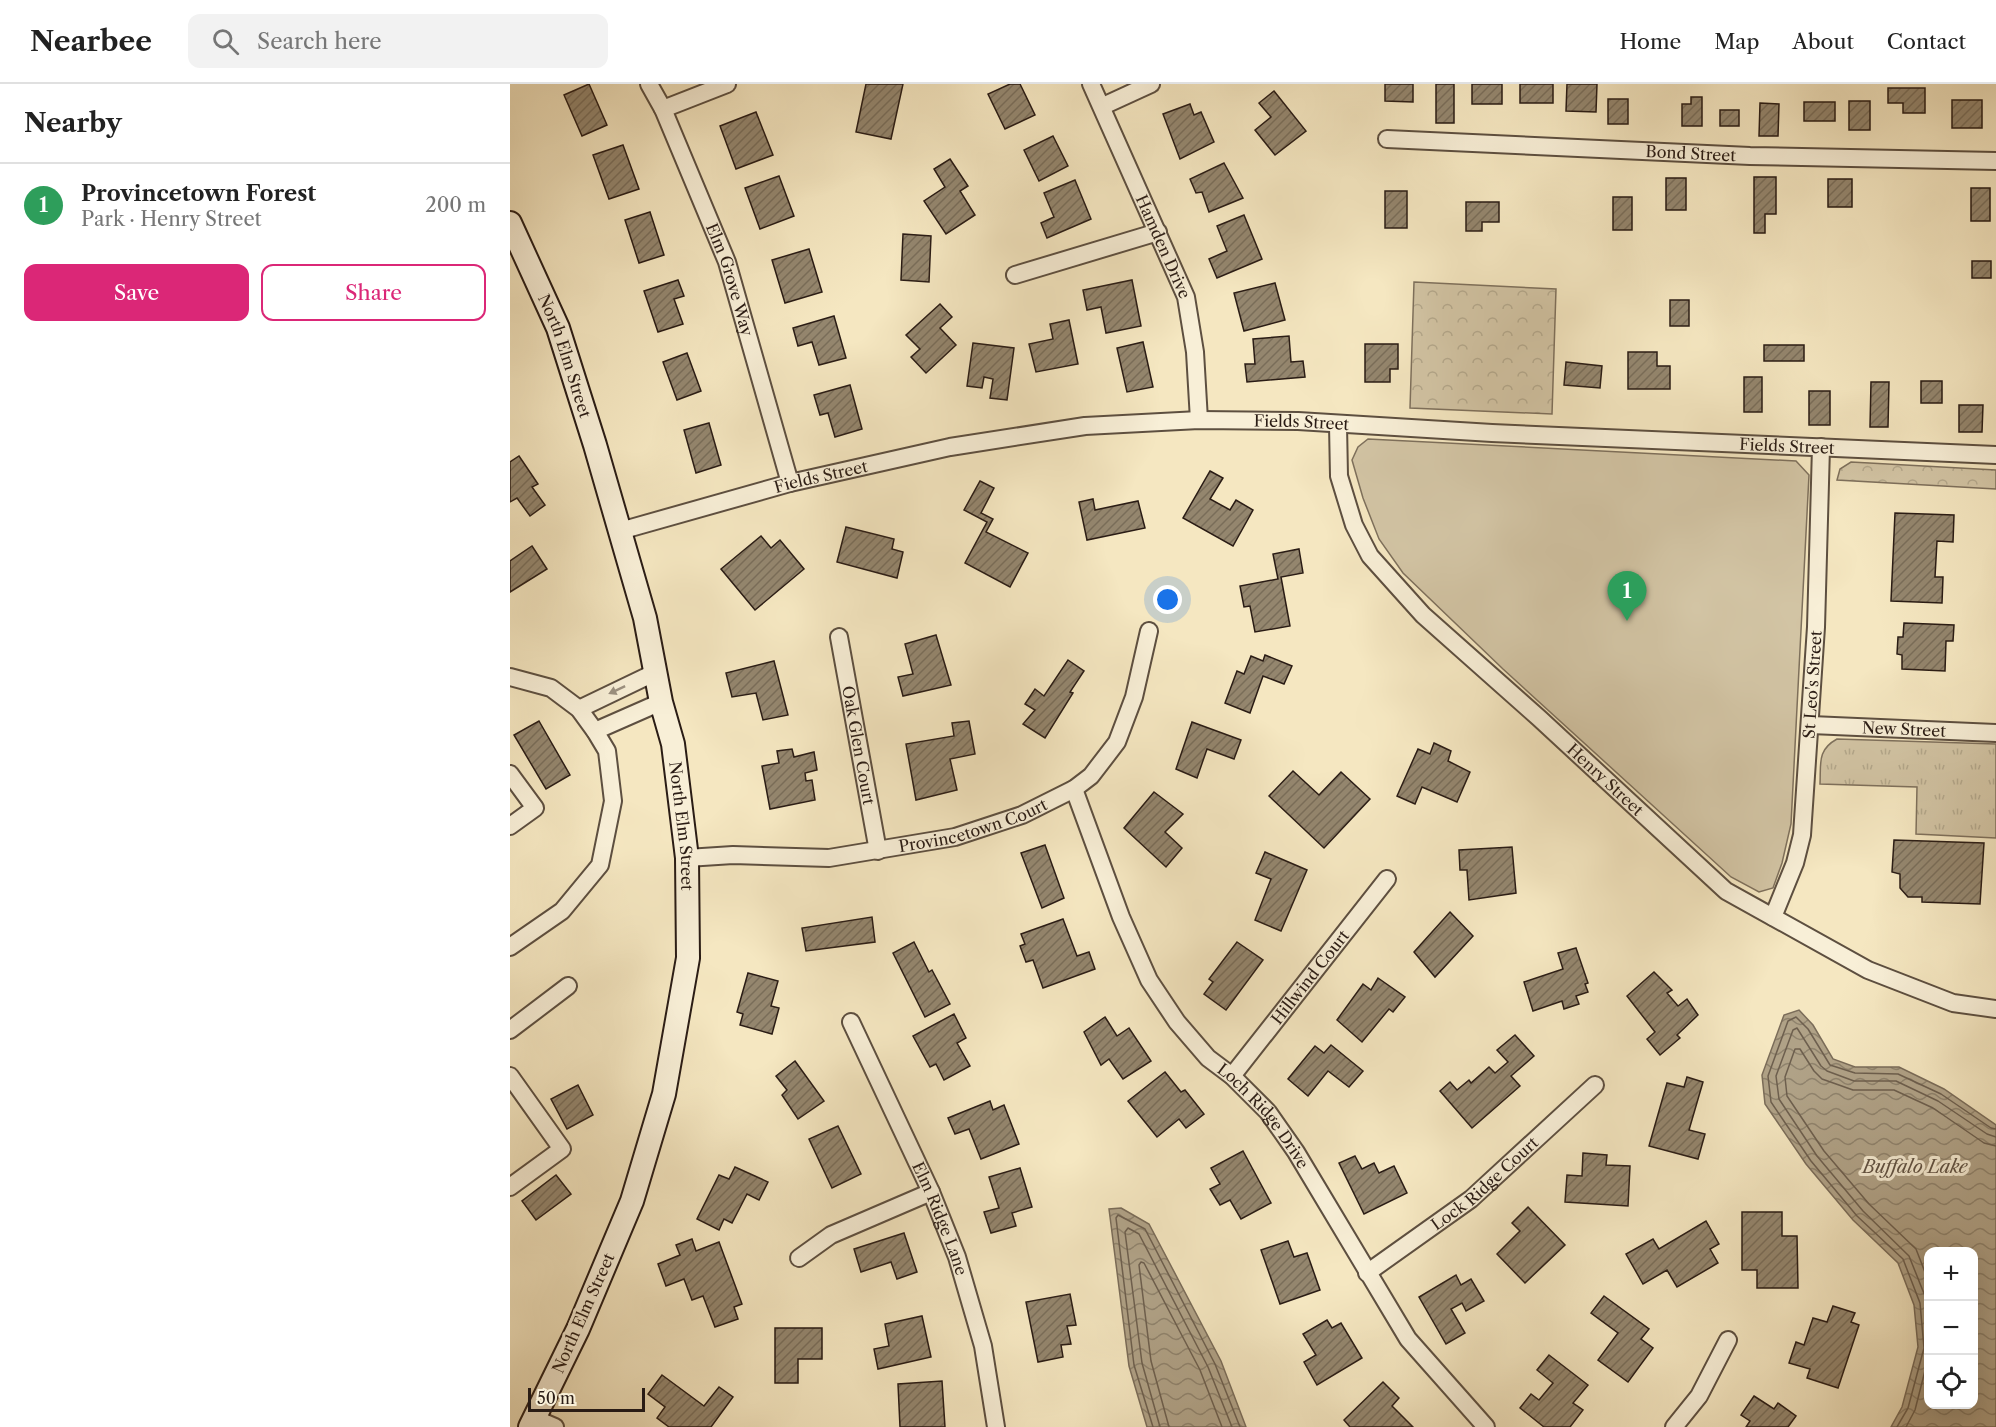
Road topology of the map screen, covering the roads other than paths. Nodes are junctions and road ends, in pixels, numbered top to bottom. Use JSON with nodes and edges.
{"nodes":[{"id":1,"x":649,"y":84,"type":"edge"},
{"id":2,"x":727,"y":84,"type":"edge"},
{"id":3,"x":1091,"y":84,"type":"edge"},
{"id":4,"x":1151,"y":84,"type":"edge"},
{"id":5,"x":1103,"y":106,"type":"junction"},
{"id":6,"x":663,"y":108,"type":"junction"},
{"id":7,"x":1387,"y":139,"type":"dead end"},
{"id":8,"x":1996,"y":161,"type":"edge"},
{"id":9,"x":510,"y":223,"type":"edge"},
{"id":10,"x":1158,"y":232,"type":"junction"},
{"id":11,"x":1015,"y":275,"type":"dead end"},
{"id":12,"x":1199,"y":420,"type":"junction"},
{"id":13,"x":1338,"y":424,"type":"junction"},
{"id":14,"x":1821,"y":447,"type":"junction"},
{"id":15,"x":1996,"y":455,"type":"edge"},
{"id":16,"x":790,"y":483,"type":"junction"},
{"id":17,"x":620,"y":531,"type":"junction"},
{"id":18,"x":1149,"y":631,"type":"dead end"},
{"id":19,"x":839,"y":637,"type":"dead end"},
{"id":20,"x":656,"y":672,"type":"junction"},
{"id":21,"x":510,"y":677,"type":"edge"},
{"id":22,"x":661,"y":702,"type":"junction"},
{"id":23,"x":579,"y":709,"type":"junction"},
{"id":24,"x":1811,"y":726,"type":"junction"},
{"id":25,"x":595,"y":731,"type":"junction"},
{"id":26,"x":1996,"y":733,"type":"edge"},
{"id":27,"x":510,"y":774,"type":"edge"},
{"id":28,"x":1074,"y":789,"type":"junction"},
{"id":29,"x":510,"y":826,"type":"edge"},
{"id":30,"x":878,"y":851,"type":"junction"},
{"id":31,"x":687,"y":858,"type":"junction"},
{"id":32,"x":1388,"y":879,"type":"dead end"},
{"id":33,"x":1773,"y":917,"type":"junction"},
{"id":34,"x":510,"y":947,"type":"edge"},
{"id":35,"x":568,"y":986,"type":"dead end"},
{"id":36,"x":1996,"y":1009,"type":"edge"},
{"id":37,"x":851,"y":1022,"type":"dead end"},
{"id":38,"x":510,"y":1030,"type":"edge"},
{"id":39,"x":510,"y":1076,"type":"edge"},
{"id":40,"x":1232,"y":1076,"type":"junction"},
{"id":41,"x":1595,"y":1085,"type":"dead end"},
{"id":42,"x":510,"y":1187,"type":"edge"},
{"id":43,"x":931,"y":1192,"type":"junction"},
{"id":44,"x":799,"y":1258,"type":"dead end"},
{"id":45,"x":1367,"y":1273,"type":"junction"},
{"id":46,"x":1728,"y":1340,"type":"dead end"},
{"id":47,"x":532,"y":1422,"type":"edge"},
{"id":48,"x":555,"y":1427,"type":"edge"},
{"id":49,"x":996,"y":1427,"type":"edge"},
{"id":50,"x":1486,"y":1427,"type":"edge"},
{"id":51,"x":1674,"y":1427,"type":"edge"}],
"edges":[{"from":1,"to":6,"type":"street","name":"Elm Grove Way"},
{"from":2,"to":6,"type":"street"},
{"from":3,"to":5,"type":"street","name":"Hamden Drive"},
{"from":4,"to":5,"type":"street"},
{"from":5,"to":10,"type":"street","name":"Hamden Drive"},
{"from":6,"to":16,"type":"street","name":"Elm Grove Way"},
{"from":7,"to":8,"type":"street","name":"Bond Street"},
{"from":9,"to":17,"type":"main road","name":"North Elm Street"},
{"from":10,"to":11,"type":"street"},
{"from":10,"to":12,"type":"street","name":"Hamden Drive"},
{"from":12,"to":13,"type":"street","name":"Fields Street"},
{"from":12,"to":16,"type":"street","name":"Fields Street"},
{"from":13,"to":14,"type":"street","name":"Fields Street"},
{"from":13,"to":33,"type":"street","name":"Henry Street"},
{"from":14,"to":15,"type":"street","name":"Fields Street"},
{"from":14,"to":24,"type":"street","name":"St Leo's Street"},
{"from":16,"to":17,"type":"street","name":"Fields Street"},
{"from":17,"to":20,"type":"main road","name":"North Elm Street"},
{"from":18,"to":28,"type":"street","name":"Provincetown Court"},
{"from":19,"to":30,"type":"street","name":"Oak Glen Court"},
{"from":20,"to":22,"type":"main road","name":"North Elm Street"},
{"from":20,"to":23,"type":"street","one_way":true},
{"from":21,"to":23,"type":"street"},
{"from":22,"to":25,"type":"street"},
{"from":22,"to":31,"type":"main road","name":"North Elm Street"},
{"from":23,"to":25,"type":"street"},
{"from":24,"to":26,"type":"street","name":"New Street"},
{"from":24,"to":33,"type":"street","name":"St Leo's Street"},
{"from":25,"to":34,"type":"street"},
{"from":27,"to":29,"type":"street"},
{"from":28,"to":30,"type":"street","name":"Provincetown Court"},
{"from":28,"to":40,"type":"street","name":"Loch Ridge Drive"},
{"from":30,"to":31,"type":"street","name":"Provincetown Court"},
{"from":31,"to":47,"type":"main road","name":"North Elm Street"},
{"from":32,"to":40,"type":"street","name":"Hillwind Court"},
{"from":33,"to":36,"type":"street","name":"Henry Street"},
{"from":35,"to":38,"type":"street"},
{"from":37,"to":43,"type":"street","name":"Elm Ridge Lane"},
{"from":39,"to":42,"type":"street"},
{"from":40,"to":45,"type":"street","name":"Loch Ridge Drive"},
{"from":41,"to":45,"type":"street","name":"Lock Ridge Court"},
{"from":43,"to":44,"type":"street"},
{"from":43,"to":49,"type":"street","name":"Elm Ridge Lane"},
{"from":45,"to":50,"type":"street","name":"Loch Ridge Drive"},
{"from":46,"to":51,"type":"street"},
{"from":47,"to":48,"type":"street"}]}
